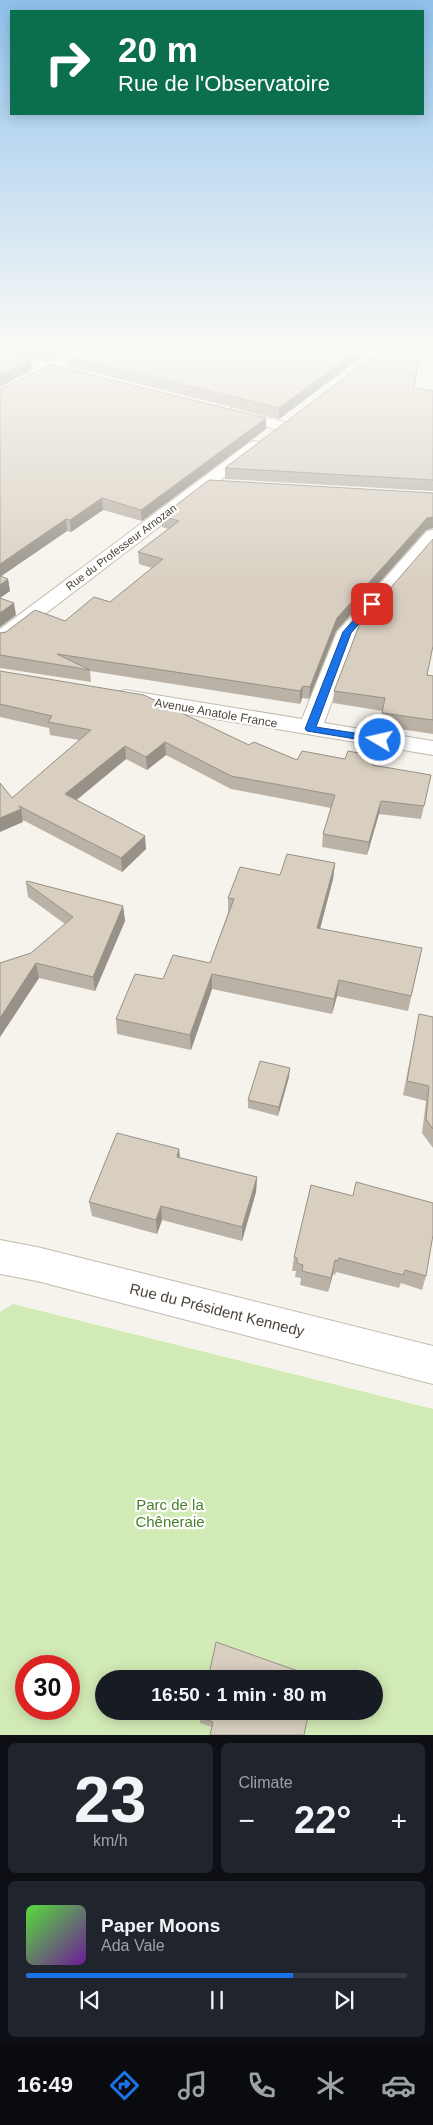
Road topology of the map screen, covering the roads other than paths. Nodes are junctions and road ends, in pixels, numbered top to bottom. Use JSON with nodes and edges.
{"nodes":[{"id":1,"x":279,"y":428,"type":"edge"},
{"id":2,"x":202,"y":485,"type":"junction"},
{"id":3,"x":232,"y":487,"type":"edge"},
{"id":4,"x":433,"y":535,"type":"edge"},
{"id":5,"x":0,"y":639,"type":"edge"},
{"id":6,"x":107,"y":694,"type":"edge"},
{"id":7,"x":310,"y":729,"type":"junction"},
{"id":8,"x":433,"y":748,"type":"edge"},
{"id":9,"x":0,"y":1257,"type":"edge"},
{"id":10,"x":433,"y":1365,"type":"edge"}],
"edges":[{"from":1,"to":2,"type":"street","name":"Rue du Professeur Arnozan"},
{"from":2,"to":3,"type":"street"},
{"from":2,"to":5,"type":"street","name":"Rue du Professeur Arnozan"},
{"from":4,"to":7,"type":"street"},
{"from":6,"to":7,"type":"street","name":"Avenue Anatole France"},
{"from":7,"to":8,"type":"street","name":"Avenue Anatole France"},
{"from":9,"to":10,"type":"street","name":"Rue du Président Kennedy"}]}
